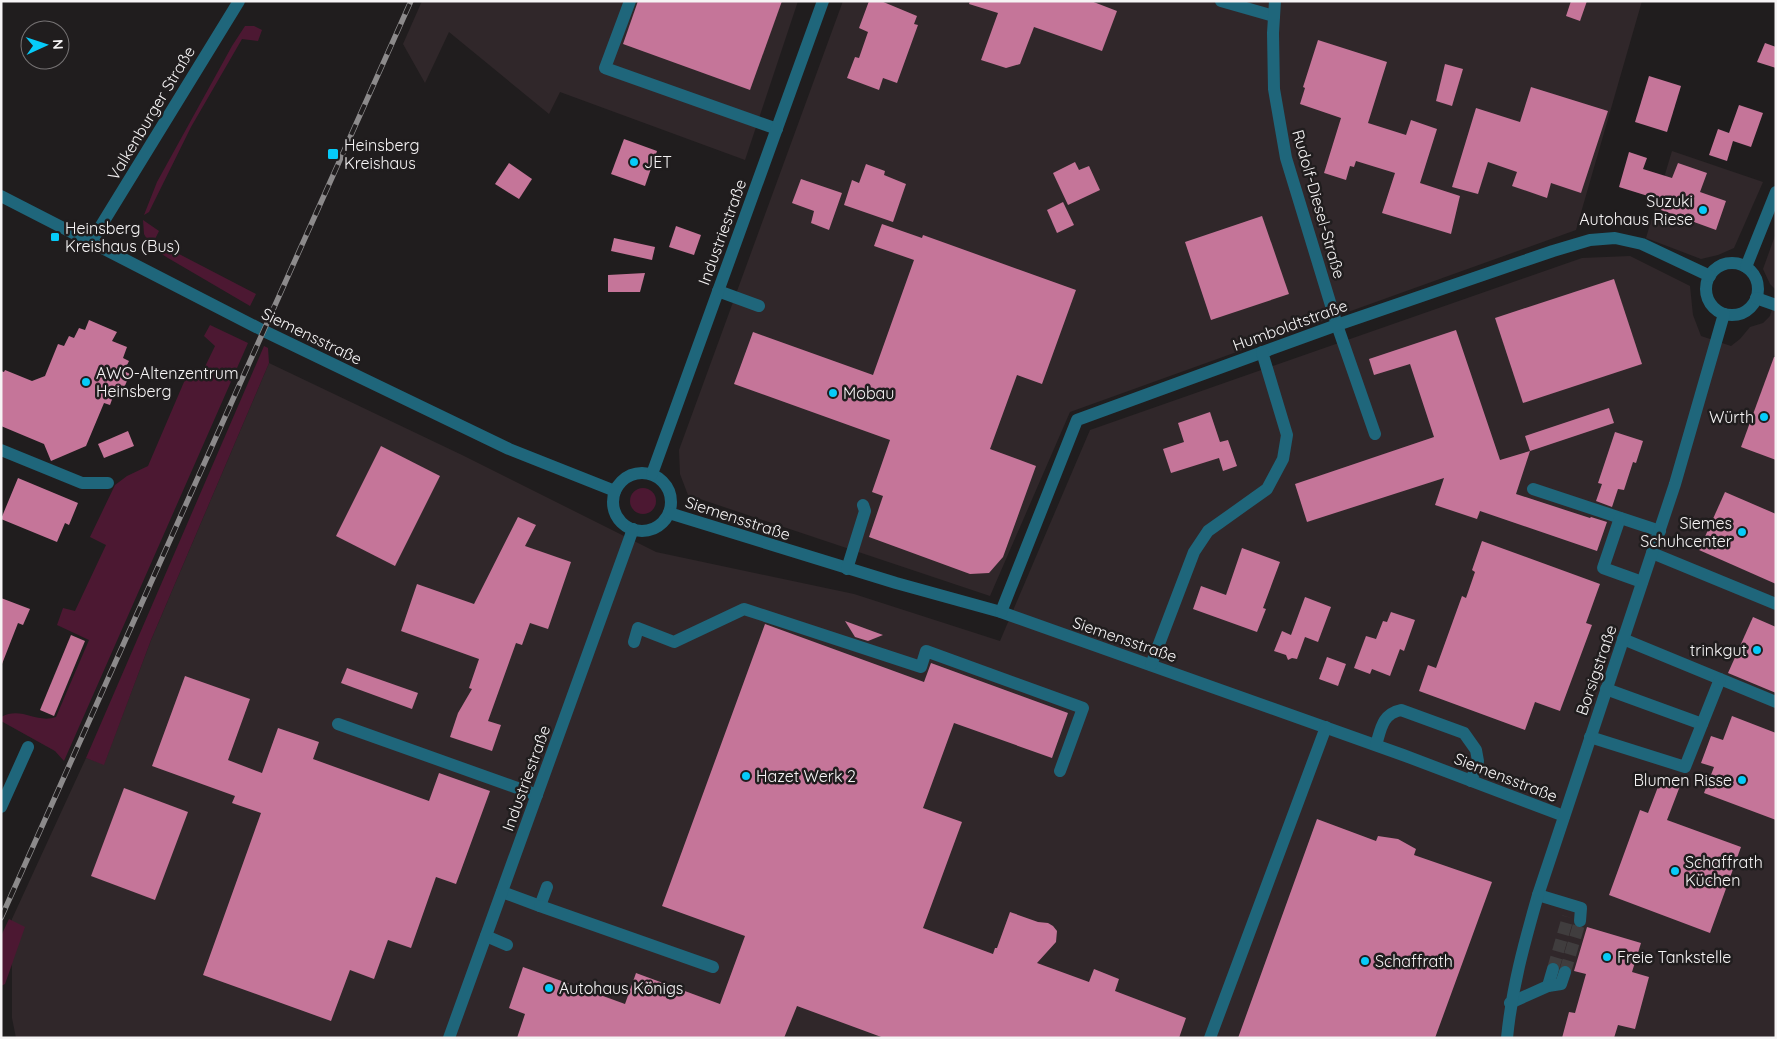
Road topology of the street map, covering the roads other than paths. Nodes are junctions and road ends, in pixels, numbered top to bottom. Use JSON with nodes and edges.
{"nodes":[{"id":1,"x":239,"y":1,"type":"edge"},
{"id":2,"x":630,"y":1,"type":"edge"},
{"id":3,"x":823,"y":1,"type":"edge"},
{"id":4,"x":1221,"y":1,"type":"edge"},
{"id":5,"x":1275,"y":1,"type":"edge"},
{"id":6,"x":1274,"y":16,"type":"junction"},
{"id":7,"x":777,"y":129,"type":"junction"},
{"id":8,"x":1776,"y":192,"type":"edge"},
{"id":9,"x":1,"y":196,"type":"edge"},
{"id":10,"x":91,"y":242,"type":"junction"},
{"id":11,"x":1746,"y":267,"type":"junction"},
{"id":12,"x":1710,"y":276,"type":"junction"},
{"id":13,"x":718,"y":291,"type":"junction"},
{"id":14,"x":1756,"y":298,"type":"junction"},
{"id":15,"x":1776,"y":305,"type":"edge"},
{"id":16,"x":759,"y":306,"type":"dead end"},
{"id":17,"x":1724,"y":314,"type":"junction"},
{"id":18,"x":1337,"y":325,"type":"junction"},
{"id":19,"x":1262,"y":352,"type":"junction"},
{"id":20,"x":1375,"y":434,"type":"dead end"},
{"id":21,"x":1,"y":450,"type":"edge"},
{"id":22,"x":652,"y":474,"type":"junction"},
{"id":23,"x":108,"y":483,"type":"dead end"},
{"id":24,"x":1534,"y":489,"type":"dead end"},
{"id":25,"x":615,"y":491,"type":"junction"},
{"id":26,"x":863,"y":505,"type":"dead end"},
{"id":27,"x":669,"y":513,"type":"junction"},
{"id":28,"x":1620,"y":518,"type":"junction"},
{"id":29,"x":633,"y":529,"type":"junction"},
{"id":30,"x":1660,"y":531,"type":"junction"},
{"id":31,"x":1652,"y":553,"type":"junction"},
{"id":32,"x":847,"y":568,"type":"junction"},
{"id":33,"x":1642,"y":582,"type":"junction"},
{"id":34,"x":1776,"y":604,"type":"edge"},
{"id":35,"x":1001,"y":612,"type":"junction"},
{"id":36,"x":1623,"y":640,"type":"junction"},
{"id":37,"x":634,"y":642,"type":"dead end"},
{"id":38,"x":1151,"y":665,"type":"junction"},
{"id":39,"x":1720,"y":679,"type":"junction"},
{"id":40,"x":1606,"y":689,"type":"junction"},
{"id":41,"x":1776,"y":702,"type":"edge"},
{"id":42,"x":338,"y":724,"type":"dead end"},
{"id":43,"x":1702,"y":724,"type":"junction"},
{"id":44,"x":1326,"y":728,"type":"junction"},
{"id":45,"x":1590,"y":737,"type":"junction"},
{"id":46,"x":1376,"y":745,"type":"junction"},
{"id":47,"x":28,"y":747,"type":"dead end"},
{"id":48,"x":1060,"y":771,"type":"dead end"},
{"id":49,"x":1471,"y":781,"type":"junction"},
{"id":50,"x":537,"y":795,"type":"junction"},
{"id":51,"x":1,"y":807,"type":"edge"},
{"id":52,"x":1564,"y":816,"type":"junction"},
{"id":53,"x":547,"y":887,"type":"dead end"},
{"id":54,"x":502,"y":892,"type":"junction"},
{"id":55,"x":1538,"y":895,"type":"junction"},
{"id":56,"x":540,"y":906,"type":"junction"},
{"id":57,"x":1572,"y":914,"type":"dead end"},
{"id":58,"x":486,"y":936,"type":"junction"},
{"id":59,"x":507,"y":945,"type":"dead end"},
{"id":60,"x":712,"y":967,"type":"dead end"},
{"id":61,"x":1559,"y":971,"type":"tunnel mouth"},
{"id":62,"x":1510,"y":1003,"type":"junction"},
{"id":63,"x":450,"y":1038,"type":"edge"},
{"id":64,"x":1210,"y":1038,"type":"edge"},
{"id":65,"x":1507,"y":1038,"type":"edge"}],
"edges":[{"from":1,"to":10,"type":"street","name":"Valkenburger Straße"},
{"from":2,"to":7,"type":"street"},
{"from":3,"to":7,"type":"street","name":"Industriestraße"},
{"from":4,"to":6,"type":"street"},
{"from":5,"to":6,"type":"street","name":"Rudolf-Diesel-Straße"},
{"from":6,"to":18,"type":"street","name":"Rudolf-Diesel-Straße"},
{"from":7,"to":13,"type":"street","name":"Industriestraße"},
{"from":8,"to":11,"type":"street"},
{"from":9,"to":10,"type":"street","name":"Siemensstraße"},
{"from":10,"to":25,"type":"street","name":"Siemensstraße"},
{"from":11,"to":12,"type":"street"},
{"from":11,"to":14,"type":"street"},
{"from":12,"to":17,"type":"street"},
{"from":12,"to":18,"type":"street","name":"Humboldtstraße"},
{"from":13,"to":16,"type":"street"},
{"from":13,"to":22,"type":"street","name":"Industriestraße"},
{"from":14,"to":15,"type":"street"},
{"from":14,"to":17,"type":"street"},
{"from":17,"to":30,"type":"street","name":"Borsigstraße"},
{"from":18,"to":19,"type":"street","name":"Humboldtstraße"},
{"from":18,"to":20,"type":"street","name":"Rudolf-Diesel-Straße"},
{"from":19,"to":35,"type":"street","name":"Humboldtstraße"},
{"from":19,"to":38,"type":"street"},
{"from":21,"to":23,"type":"street"},
{"from":22,"to":25,"type":"street"},
{"from":22,"to":27,"type":"street"},
{"from":24,"to":28,"type":"street"},
{"from":25,"to":29,"type":"street"},
{"from":26,"to":32,"type":"street"},
{"from":27,"to":29,"type":"street"},
{"from":27,"to":32,"type":"street","name":"Siemensstraße"},
{"from":28,"to":30,"type":"street"},
{"from":28,"to":33,"type":"street"},
{"from":29,"to":50,"type":"street","name":"Industriestraße"},
{"from":30,"to":31,"type":"street","name":"Borsigstraße"},
{"from":31,"to":33,"type":"street","name":"Borsigstraße"},
{"from":31,"to":34,"type":"street"},
{"from":32,"to":35,"type":"street","name":"Siemensstraße"},
{"from":33,"to":36,"type":"street","name":"Borsigstraße"},
{"from":35,"to":38,"type":"street","name":"Siemensstraße"},
{"from":36,"to":39,"type":"street"},
{"from":36,"to":40,"type":"street","name":"Borsigstraße"},
{"from":37,"to":48,"type":"street"},
{"from":38,"to":44,"type":"street","name":"Siemensstraße"},
{"from":39,"to":41,"type":"street"},
{"from":39,"to":43,"type":"street"},
{"from":40,"to":43,"type":"street"},
{"from":40,"to":45,"type":"street","name":"Borsigstraße"},
{"from":42,"to":50,"type":"street"},
{"from":43,"to":45,"type":"street"},
{"from":44,"to":46,"type":"street","name":"Siemensstraße"},
{"from":44,"to":64,"type":"street"},
{"from":45,"to":52,"type":"street","name":"Borsigstraße"},
{"from":46,"to":49,"type":"street","name":"Siemensstraße"},
{"from":46,"to":49,"type":"street"},
{"from":47,"to":51,"type":"street"},
{"from":49,"to":52,"type":"street","name":"Siemensstraße"},
{"from":50,"to":54,"type":"street","name":"Industriestraße"},
{"from":52,"to":55,"type":"street","name":"Borsigstraße"},
{"from":53,"to":56,"type":"street"},
{"from":54,"to":56,"type":"street"},
{"from":54,"to":58,"type":"street","name":"Industriestraße"},
{"from":55,"to":57,"type":"street"},
{"from":55,"to":62,"type":"street","name":"Borsigstraße"},
{"from":56,"to":60,"type":"street"},
{"from":58,"to":59,"type":"street"},
{"from":58,"to":63,"type":"street","name":"Industriestraße"},
{"from":61,"to":62,"type":"street"},
{"from":62,"to":65,"type":"street","name":"Borsigstraße"}]}
